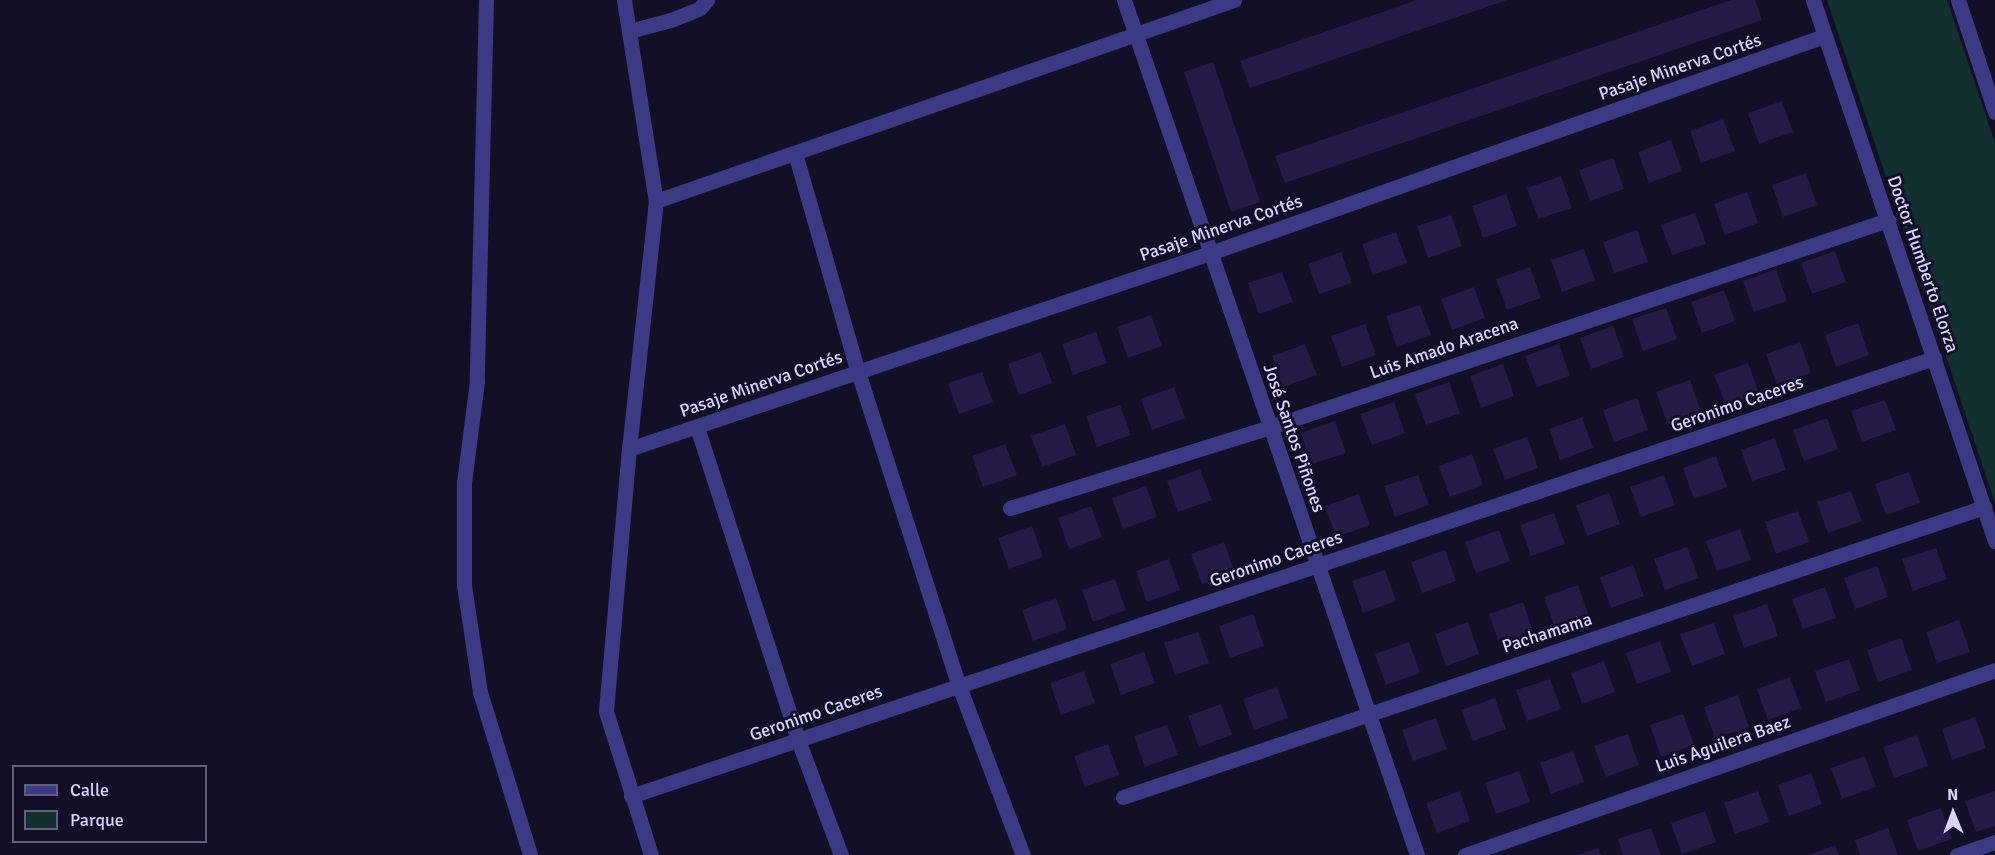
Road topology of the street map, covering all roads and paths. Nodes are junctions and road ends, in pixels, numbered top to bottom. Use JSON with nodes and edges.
{"nodes":[{"id":1,"x":486,"y":0,"type":"edge"},
{"id":2,"x":624,"y":0,"type":"edge"},
{"id":3,"x":707,"y":0,"type":"edge"},
{"id":4,"x":1124,"y":0,"type":"edge"},
{"id":5,"x":1234,"y":0,"type":"edge"},
{"id":6,"x":1813,"y":0,"type":"edge"},
{"id":7,"x":1958,"y":0,"type":"edge"},
{"id":8,"x":629,"y":31,"type":"junction"},
{"id":9,"x":1135,"y":34,"type":"junction"},
{"id":10,"x":1824,"y":36,"type":"junction"},
{"id":11,"x":1995,"y":112,"type":"edge"},
{"id":12,"x":795,"y":153,"type":"junction"},
{"id":13,"x":656,"y":201,"type":"junction"},
{"id":14,"x":1888,"y":220,"type":"junction"},
{"id":15,"x":1210,"y":253,"type":"junction"},
{"id":16,"x":1934,"y":358,"type":"junction"},
{"id":17,"x":858,"y":372,"type":"junction"},
{"id":18,"x":697,"y":427,"type":"junction"},
{"id":19,"x":1270,"y":428,"type":"junction"},
{"id":20,"x":629,"y":449,"type":"junction"},
{"id":21,"x":1984,"y":507,"type":"junction"},
{"id":22,"x":1010,"y":508,"type":"dead end"},
{"id":23,"x":1995,"y":541,"type":"edge"},
{"id":24,"x":1318,"y":566,"type":"junction"},
{"id":25,"x":1995,"y":670,"type":"edge"},
{"id":26,"x":959,"y":686,"type":"junction"},
{"id":27,"x":1368,"y":713,"type":"junction"},
{"id":28,"x":798,"y":740,"type":"junction"},
{"id":29,"x":631,"y":796,"type":"junction"},
{"id":30,"x":1123,"y":797,"type":"dead end"},
{"id":31,"x":1995,"y":842,"type":"edge"},
{"id":32,"x":530,"y":855,"type":"edge"},
{"id":33,"x":651,"y":855,"type":"edge"},
{"id":34,"x":841,"y":855,"type":"edge"},
{"id":35,"x":1023,"y":855,"type":"edge"},
{"id":36,"x":1417,"y":855,"type":"edge"},
{"id":37,"x":1465,"y":855,"type":"edge"},
{"id":38,"x":1957,"y":855,"type":"edge"}],
"edges":[{"from":1,"to":32,"type":"street"},
{"from":2,"to":8,"type":"street"},
{"from":3,"to":8,"type":"street"},
{"from":4,"to":9,"type":"street","name":"José Santos Piñones"},
{"from":5,"to":9,"type":"street"},
{"from":6,"to":10,"type":"street","name":"Doctor Humberto Elorza"},
{"from":7,"to":11,"type":"street"},
{"from":8,"to":13,"type":"street"},
{"from":9,"to":12,"type":"street"},
{"from":9,"to":15,"type":"street","name":"José Santos Piñones"},
{"from":10,"to":14,"type":"street","name":"Doctor Humberto Elorza"},
{"from":10,"to":15,"type":"street","name":"Pasaje Minerva Cortés"},
{"from":12,"to":13,"type":"street"},
{"from":12,"to":17,"type":"street"},
{"from":13,"to":20,"type":"street"},
{"from":14,"to":16,"type":"street","name":"Doctor Humberto Elorza"},
{"from":14,"to":19,"type":"street","name":"Luis Amado Aracena"},
{"from":15,"to":17,"type":"street","name":"Pasaje Minerva Cortés"},
{"from":15,"to":19,"type":"street","name":"José Santos Piñones"},
{"from":16,"to":21,"type":"street","name":"Doctor Humberto Elorza"},
{"from":16,"to":24,"type":"street","name":"Geronimo Caceres"},
{"from":17,"to":18,"type":"street","name":"Pasaje Minerva Cortés"},
{"from":17,"to":26,"type":"street"},
{"from":18,"to":20,"type":"street","name":"Pasaje Minerva Cortés"},
{"from":18,"to":28,"type":"street"},
{"from":19,"to":22,"type":"street","name":"Luis Amado Aracena"},
{"from":19,"to":24,"type":"street","name":"José Santos Piñones"},
{"from":20,"to":29,"type":"street"},
{"from":21,"to":23,"type":"street","name":"Doctor Humberto Elorza"},
{"from":21,"to":27,"type":"street","name":"Pachamama"},
{"from":24,"to":26,"type":"street","name":"Geronimo Caceres"},
{"from":24,"to":27,"type":"street","name":"José Santos Piñones"},
{"from":25,"to":37,"type":"street","name":"Luis Aguilera Baez"},
{"from":26,"to":28,"type":"street","name":"Geronimo Caceres"},
{"from":26,"to":35,"type":"street"},
{"from":27,"to":30,"type":"street","name":"Pachamama"},
{"from":27,"to":36,"type":"street","name":"José Santos Piñones"},
{"from":28,"to":29,"type":"street","name":"Geronimo Caceres"},
{"from":28,"to":34,"type":"street"},
{"from":29,"to":33,"type":"street"},
{"from":31,"to":38,"type":"street"}]}
